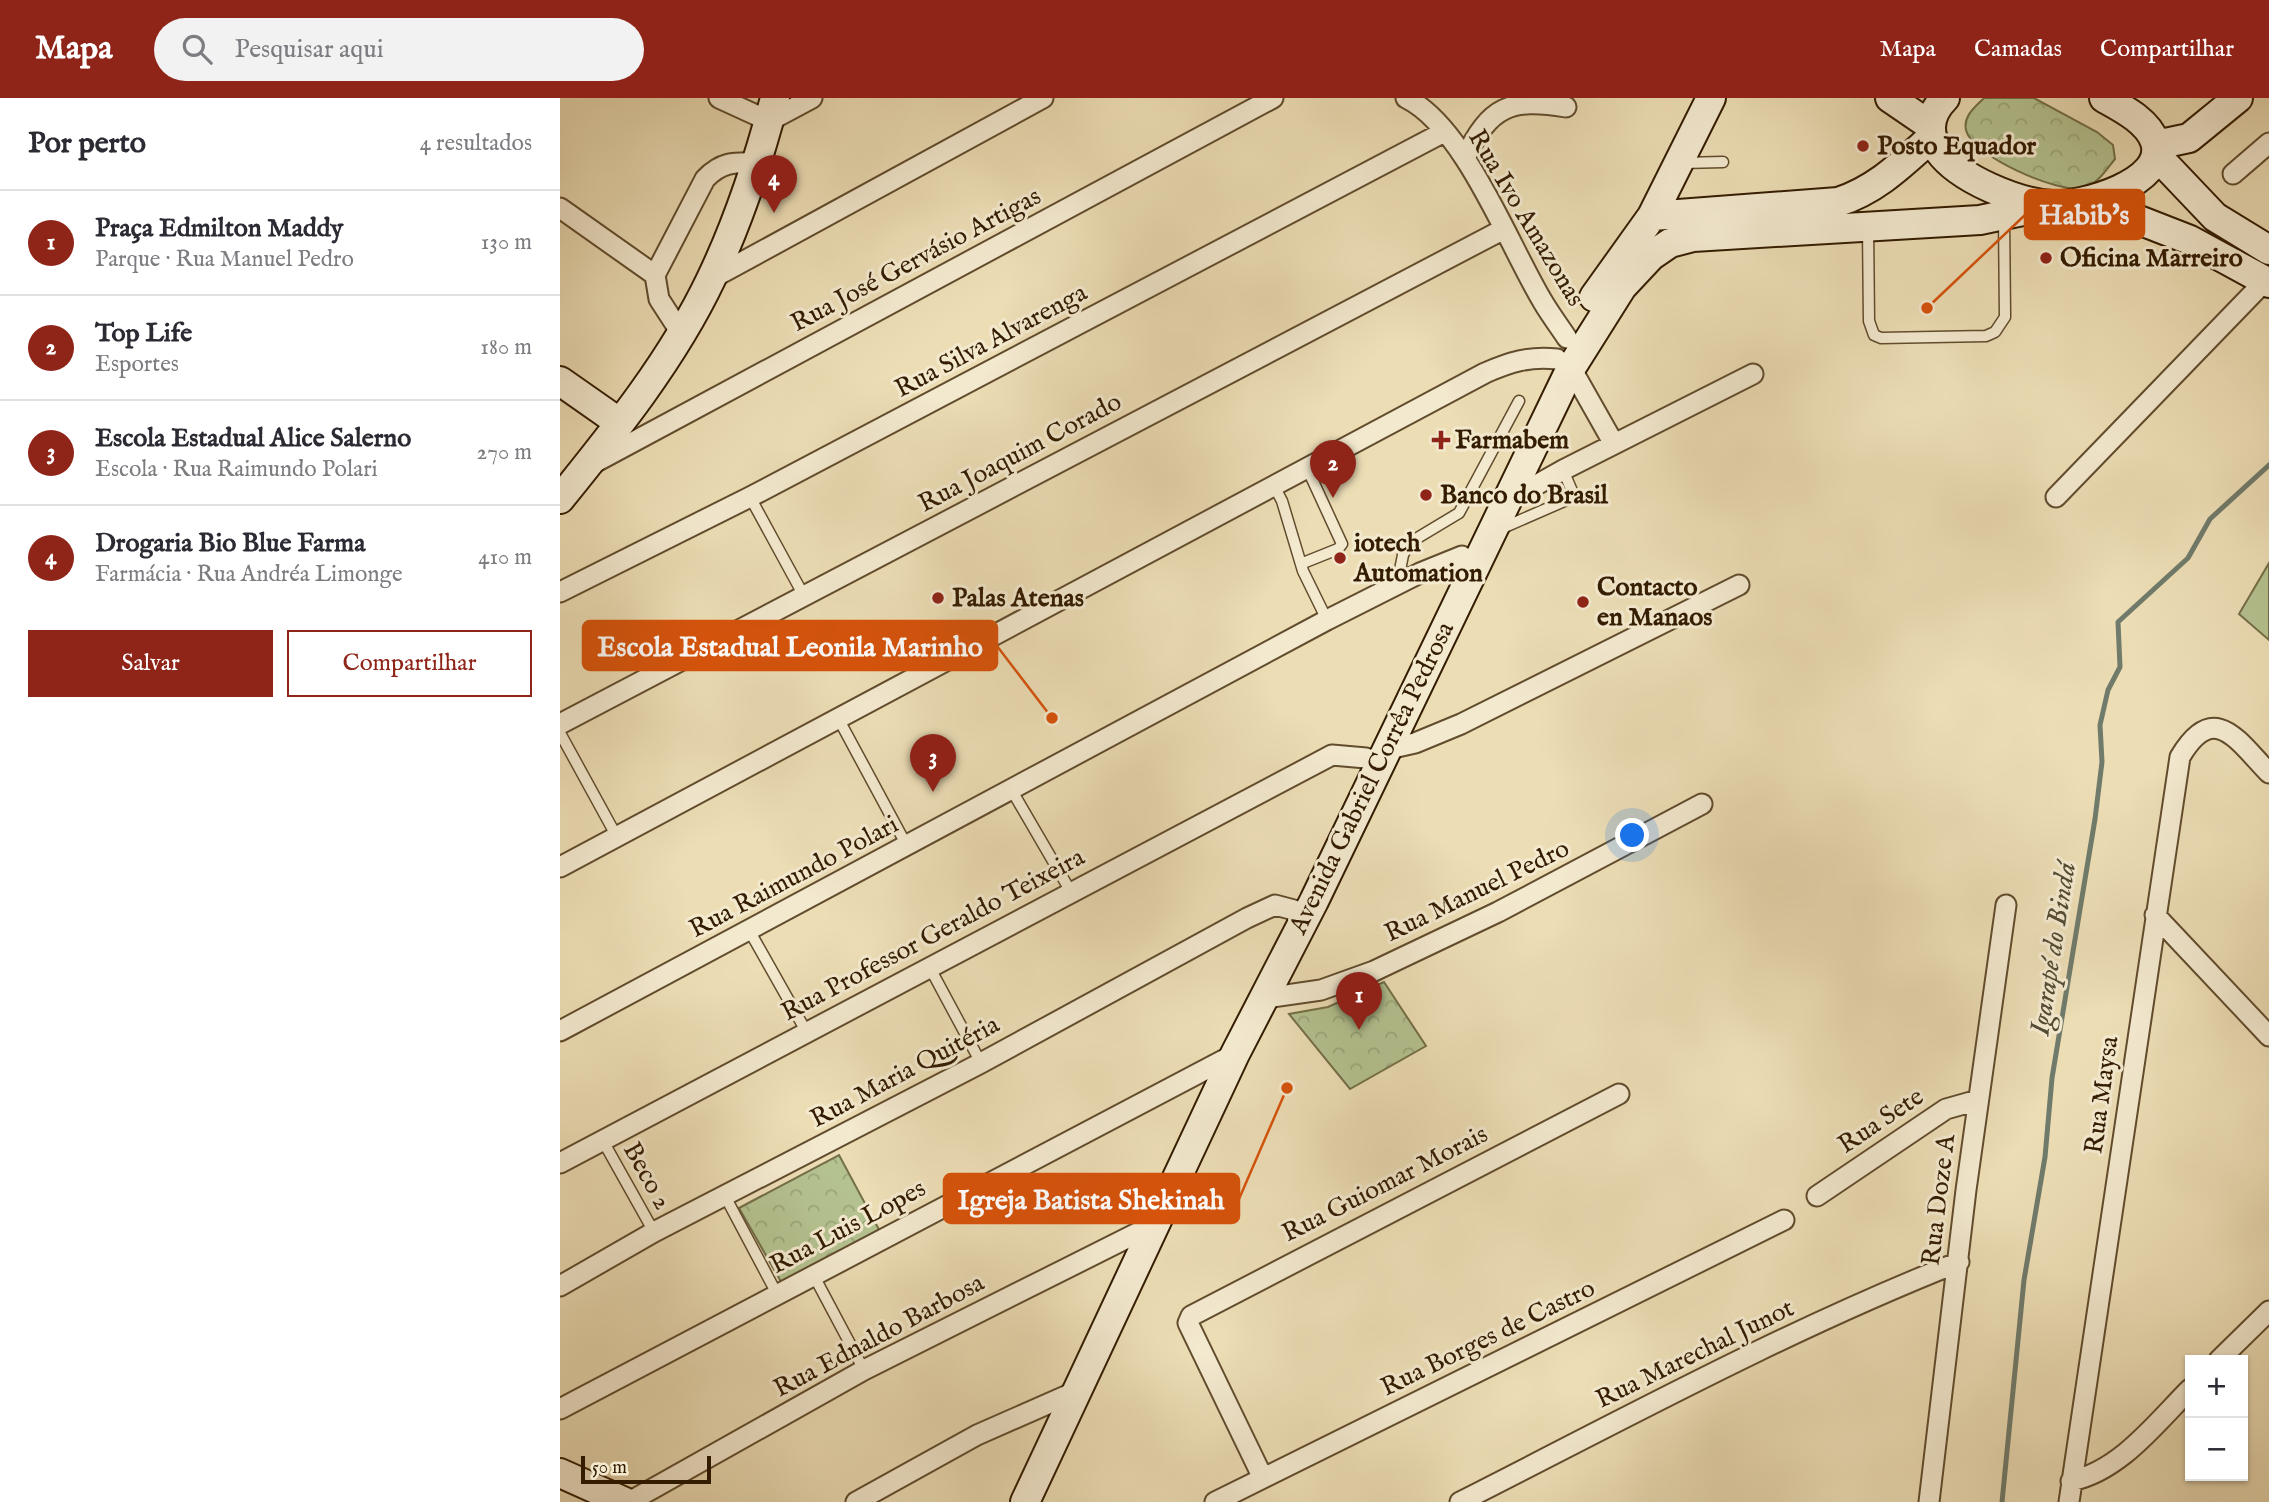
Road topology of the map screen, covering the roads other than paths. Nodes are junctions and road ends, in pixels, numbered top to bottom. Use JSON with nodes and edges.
{"nodes":[{"id":1,"x":719,"y":98,"type":"edge"},
{"id":2,"x":812,"y":98,"type":"edge"},
{"id":3,"x":1044,"y":98,"type":"edge"},
{"id":4,"x":1273,"y":98,"type":"edge"},
{"id":5,"x":1406,"y":98,"type":"edge"},
{"id":6,"x":1711,"y":98,"type":"edge"},
{"id":7,"x":1890,"y":98,"type":"edge"},
{"id":8,"x":1945,"y":98,"type":"edge"},
{"id":9,"x":2104,"y":98,"type":"edge"},
{"id":10,"x":2238,"y":98,"type":"edge"},
{"id":11,"x":1566,"y":107,"type":"dead end"},
{"id":12,"x":772,"y":109,"type":"edge"},
{"id":13,"x":1444,"y":132,"type":"junction"},
{"id":14,"x":1931,"y":132,"type":"junction"},
{"id":15,"x":2269,"y":142,"type":"edge"},
{"id":16,"x":2156,"y":150,"type":"junction"},
{"id":17,"x":1465,"y":158,"type":"junction"},
{"id":18,"x":1723,"y":162,"type":"dead end"},
{"id":19,"x":756,"y":163,"type":"junction"},
{"id":20,"x":1678,"y":163,"type":"junction"},
{"id":21,"x":2233,"y":174,"type":"dead end"},
{"id":22,"x":2090,"y":201,"type":"junction"},
{"id":23,"x":2051,"y":205,"type":"junction"},
{"id":24,"x":560,"y":208,"type":"edge"},
{"id":25,"x":2004,"y":215,"type":"junction"},
{"id":26,"x":1652,"y":216,"type":"junction"},
{"id":27,"x":1867,"y":227,"type":"junction"},
{"id":28,"x":1504,"y":229,"type":"junction"},
{"id":29,"x":2269,"y":250,"type":"edge"},
{"id":30,"x":655,"y":275,"type":"junction"},
{"id":31,"x":711,"y":279,"type":"junction"},
{"id":32,"x":2267,"y":282,"type":"edge"},
{"id":33,"x":681,"y":332,"type":"junction"},
{"id":34,"x":1565,"y":355,"type":"junction"},
{"id":35,"x":1753,"y":374,"type":"dead end"},
{"id":36,"x":560,"y":381,"type":"edge"},
{"id":37,"x":1519,"y":401,"type":"dead end"},
{"id":38,"x":620,"y":424,"type":"junction"},
{"id":39,"x":1614,"y":444,"type":"junction"},
{"id":40,"x":1307,"y":468,"type":"junction"},
{"id":41,"x":584,"y":469,"type":"junction"},
{"id":42,"x":1563,"y":470,"type":"junction"},
{"id":43,"x":1274,"y":486,"type":"junction"},
{"id":44,"x":750,"y":497,"type":"junction"},
{"id":45,"x":2056,"y":497,"type":"dead end"},
{"id":46,"x":560,"y":499,"type":"edge"},
{"id":47,"x":1506,"y":502,"type":"junction"},
{"id":48,"x":1490,"y":531,"type":"junction"},
{"id":49,"x":1462,"y":556,"type":"junction"},
{"id":50,"x":1303,"y":563,"type":"junction"},
{"id":51,"x":1397,"y":584,"type":"junction"},
{"id":52,"x":1739,"y":585,"type":"dead end"},
{"id":53,"x":560,"y":592,"type":"edge"},
{"id":54,"x":804,"y":596,"type":"junction"},
{"id":55,"x":1326,"y":621,"type":"junction"},
{"id":56,"x":838,"y":718,"type":"junction"},
{"id":57,"x":560,"y":724,"type":"edge"},
{"id":58,"x":560,"y":733,"type":"edge"},
{"id":59,"x":1375,"y":754,"type":"junction"},
{"id":60,"x":2269,"y":773,"type":"edge"},
{"id":61,"x":1011,"y":789,"type":"junction"},
{"id":62,"x":1702,"y":804,"type":"dead end"},
{"id":63,"x":617,"y":837,"type":"junction"},
{"id":64,"x":907,"y":847,"type":"junction"},
{"id":65,"x":560,"y":867,"type":"edge"},
{"id":66,"x":1071,"y":892,"type":"junction"},
{"id":67,"x":2006,"y":905,"type":"dead end"},
{"id":68,"x":1284,"y":907,"type":"junction"},
{"id":69,"x":2155,"y":915,"type":"junction"},
{"id":70,"x":749,"y":930,"type":"junction"},
{"id":71,"x":930,"y":968,"type":"junction"},
{"id":72,"x":1265,"y":998,"type":"junction"},
{"id":73,"x":560,"y":1031,"type":"edge"},
{"id":74,"x":806,"y":1031,"type":"junction"},
{"id":75,"x":2269,"y":1036,"type":"edge"},
{"id":76,"x":1235,"y":1054,"type":"junction"},
{"id":77,"x":981,"y":1063,"type":"junction"},
{"id":78,"x":1619,"y":1094,"type":"dead end"},
{"id":79,"x":1978,"y":1100,"type":"junction"},
{"id":80,"x":603,"y":1141,"type":"junction"},
{"id":81,"x":560,"y":1163,"type":"edge"},
{"id":82,"x":725,"y":1196,"type":"junction"},
{"id":83,"x":1817,"y":1196,"type":"dead end"},
{"id":84,"x":1784,"y":1220,"type":"dead end"},
{"id":85,"x":1157,"y":1223,"type":"junction"},
{"id":86,"x":654,"y":1232,"type":"junction"},
{"id":87,"x":1959,"y":1262,"type":"junction"},
{"id":88,"x":814,"y":1276,"type":"junction"},
{"id":89,"x":560,"y":1286,"type":"edge"},
{"id":90,"x":777,"y":1294,"type":"junction"},
{"id":91,"x":2269,"y":1311,"type":"edge"},
{"id":92,"x":2224,"y":1355,"type":"edge"},
{"id":93,"x":864,"y":1370,"type":"junction"},
{"id":94,"x":1077,"y":1391,"type":"junction"},
{"id":95,"x":2185,"y":1394,"type":"edge"},
{"id":96,"x":560,"y":1409,"type":"edge"},
{"id":97,"x":560,"y":1473,"type":"edge"},
{"id":98,"x":1264,"y":1478,"type":"junction"},
{"id":99,"x":2071,"y":1481,"type":"junction"},
{"id":100,"x":1228,"y":1499,"type":"edge"},
{"id":101,"x":627,"y":1502,"type":"edge"},
{"id":102,"x":856,"y":1502,"type":"edge"},
{"id":103,"x":1025,"y":1502,"type":"edge"},
{"id":104,"x":1460,"y":1502,"type":"edge"},
{"id":105,"x":1930,"y":1502,"type":"edge"},
{"id":106,"x":2069,"y":1502,"type":"edge"}],
"edges":[{"from":1,"to":12,"type":"street"},
{"from":2,"to":12,"type":"street"},
{"from":3,"to":31,"type":"street"},
{"from":4,"to":41,"type":"street","name":"Rua José Gervásio Artigas"},
{"from":5,"to":13,"type":"street","name":"Rua Ivo Amazonas"},
{"from":6,"to":20,"type":"street","name":"Avenida Gabriel Corrêa Pedrosa"},
{"from":7,"to":14,"type":"street"},
{"from":8,"to":14,"type":"street"},
{"from":9,"to":16,"type":"street"},
{"from":10,"to":16,"type":"street"},
{"from":11,"to":17,"type":"street"},
{"from":12,"to":19,"type":"street"},
{"from":13,"to":17,"type":"street","name":"Rua Ivo Amazonas"},
{"from":13,"to":44,"type":"street","name":"Rua Silva Alvarenga"},
{"from":14,"to":23,"type":"street"},
{"from":14,"to":26,"type":"street"},
{"from":15,"to":21,"type":"street"},
{"from":16,"to":22,"type":"street"},
{"from":16,"to":29,"type":"street"},
{"from":17,"to":28,"type":"street","name":"Rua Ivo Amazonas"},
{"from":18,"to":20,"type":"lane"},
{"from":19,"to":30,"type":"street"},
{"from":19,"to":31,"type":"street"},
{"from":20,"to":26,"type":"street","name":"Avenida Gabriel Corrêa Pedrosa"},
{"from":22,"to":23,"type":"street"},
{"from":22,"to":32,"type":"street"},
{"from":23,"to":25,"type":"street","name":"Avenida Gabriel Corrêa Pedrosa"},
{"from":24,"to":30,"type":"street"},
{"from":25,"to":27,"type":"street","name":"Avenida Gabriel Corrêa Pedrosa"},
{"from":25,"to":27,"type":"lane"},
{"from":26,"to":34,"type":"street","name":"Avenida Gabriel Corrêa Pedrosa"},
{"from":27,"to":34,"type":"street","name":"Avenida Gabriel Corrêa Pedrosa"},
{"from":28,"to":34,"type":"street","name":"Rua Ivo Amazonas"},
{"from":28,"to":54,"type":"street","name":"Rua Joaquim Corado"},
{"from":30,"to":33,"type":"street"},
{"from":31,"to":33,"type":"street"},
{"from":32,"to":45,"type":"street"},
{"from":33,"to":38,"type":"street"},
{"from":34,"to":39,"type":"street","name":"Rua Ivo Amazonas"},
{"from":34,"to":40,"type":"street"},
{"from":34,"to":47,"type":"street","name":"Avenida Gabriel Corrêa Pedrosa"},
{"from":34,"to":49,"type":"street","name":"Avenida Gabriel Corrêa Pedrosa"},
{"from":35,"to":39,"type":"street"},
{"from":36,"to":38,"type":"street"},
{"from":37,"to":51,"type":"lane"},
{"from":38,"to":41,"type":"street"},
{"from":39,"to":42,"type":"street"},
{"from":40,"to":43,"type":"street"},
{"from":40,"to":50,"type":"lane"},
{"from":41,"to":46,"type":"street"},
{"from":42,"to":47,"type":"street"},
{"from":42,"to":48,"type":"lane"},
{"from":43,"to":50,"type":"lane"},
{"from":43,"to":56,"type":"street"},
{"from":44,"to":53,"type":"street","name":"Rua Silva Alvarenga"},
{"from":44,"to":54,"type":"lane"},
{"from":47,"to":48,"type":"street","name":"Avenida Gabriel Corrêa Pedrosa"},
{"from":48,"to":59,"type":"street","name":"Avenida Gabriel Corrêa Pedrosa"},
{"from":49,"to":51,"type":"street","name":"Rua Raimundo Polari"},
{"from":49,"to":59,"type":"street","name":"Avenida Gabriel Corrêa Pedrosa"},
{"from":50,"to":55,"type":"lane"},
{"from":51,"to":55,"type":"street","name":"Rua Raimundo Polari"},
{"from":52,"to":59,"type":"street"},
{"from":54,"to":57,"type":"street","name":"Rua Joaquim Corado"},
{"from":55,"to":61,"type":"street","name":"Rua Raimundo Polari"},
{"from":56,"to":63,"type":"street"},
{"from":56,"to":64,"type":"lane"},
{"from":58,"to":63,"type":"lane"},
{"from":59,"to":66,"type":"street","name":"Rua Professor Geraldo Teixeira"},
{"from":59,"to":68,"type":"street","name":"Avenida Gabriel Corrêa Pedrosa"},
{"from":59,"to":72,"type":"street","name":"Avenida Gabriel Corrêa Pedrosa"},
{"from":60,"to":69,"type":"street","name":"Rua Maysa"},
{"from":61,"to":64,"type":"street","name":"Rua Raimundo Polari"},
{"from":61,"to":66,"type":"lane"},
{"from":62,"to":72,"type":"street","name":"Rua Manuel Pedro"},
{"from":63,"to":65,"type":"street"},
{"from":64,"to":70,"type":"street","name":"Rua Raimundo Polari"},
{"from":66,"to":71,"type":"street","name":"Rua Professor Geraldo Teixeira"},
{"from":67,"to":79,"type":"street","name":"Rua Doze A"},
{"from":68,"to":72,"type":"street","name":"Avenida Gabriel Corrêa Pedrosa"},
{"from":68,"to":77,"type":"street","name":"Rua Maria Quitéria"},
{"from":69,"to":75,"type":"street"},
{"from":69,"to":99,"type":"street","name":"Rua Maysa"},
{"from":70,"to":73,"type":"street","name":"Rua Raimundo Polari"},
{"from":70,"to":74,"type":"lane"},
{"from":71,"to":74,"type":"street","name":"Rua Professor Geraldo Teixeira"},
{"from":71,"to":77,"type":"lane"},
{"from":72,"to":76,"type":"street","name":"Avenida Gabriel Corrêa Pedrosa"},
{"from":74,"to":80,"type":"street","name":"Rua Professor Geraldo Teixeira"},
{"from":76,"to":85,"type":"street","name":"Avenida Gabriel Corrêa Pedrosa"},
{"from":76,"to":88,"type":"street","name":"Rua Luis Lopes"},
{"from":77,"to":82,"type":"street","name":"Rua Maria Quitéria"},
{"from":78,"to":98,"type":"street","name":"Rua Guiomar Morais"},
{"from":79,"to":83,"type":"street","name":"Rua Sete"},
{"from":79,"to":87,"type":"street","name":"Rua Doze A"},
{"from":80,"to":81,"type":"street","name":"Rua Professor Geraldo Teixeira"},
{"from":80,"to":86,"type":"lane","name":"Beco 2"},
{"from":82,"to":86,"type":"street","name":"Rua Maria Quitéria"},
{"from":82,"to":90,"type":"lane"},
{"from":84,"to":98,"type":"street","name":"Rua Borges de Castro"},
{"from":85,"to":93,"type":"street","name":"Rua Ednaldo Barbosa"},
{"from":85,"to":94,"type":"street","name":"Avenida Gabriel Corrêa Pedrosa"},
{"from":86,"to":89,"type":"street","name":"Rua Maria Quitéria"},
{"from":87,"to":104,"type":"street","name":"Rua Marechal Junot"},
{"from":87,"to":105,"type":"street","name":"Rua Doze A"},
{"from":88,"to":90,"type":"street","name":"Rua Luis Lopes"},
{"from":88,"to":93,"type":"lane"},
{"from":90,"to":96,"type":"street","name":"Rua Luis Lopes"},
{"from":91,"to":92,"type":"street"},
{"from":93,"to":101,"type":"street","name":"Rua Ednaldo Barbosa"},
{"from":94,"to":102,"type":"street"},
{"from":94,"to":103,"type":"street","name":"Avenida Gabriel Corrêa Pedrosa"},
{"from":95,"to":99,"type":"street"},
{"from":97,"to":101,"type":"street"},
{"from":98,"to":100,"type":"street","name":"Rua Borges de Castro"},
{"from":99,"to":106,"type":"street","name":"Rua Maysa"}]}
